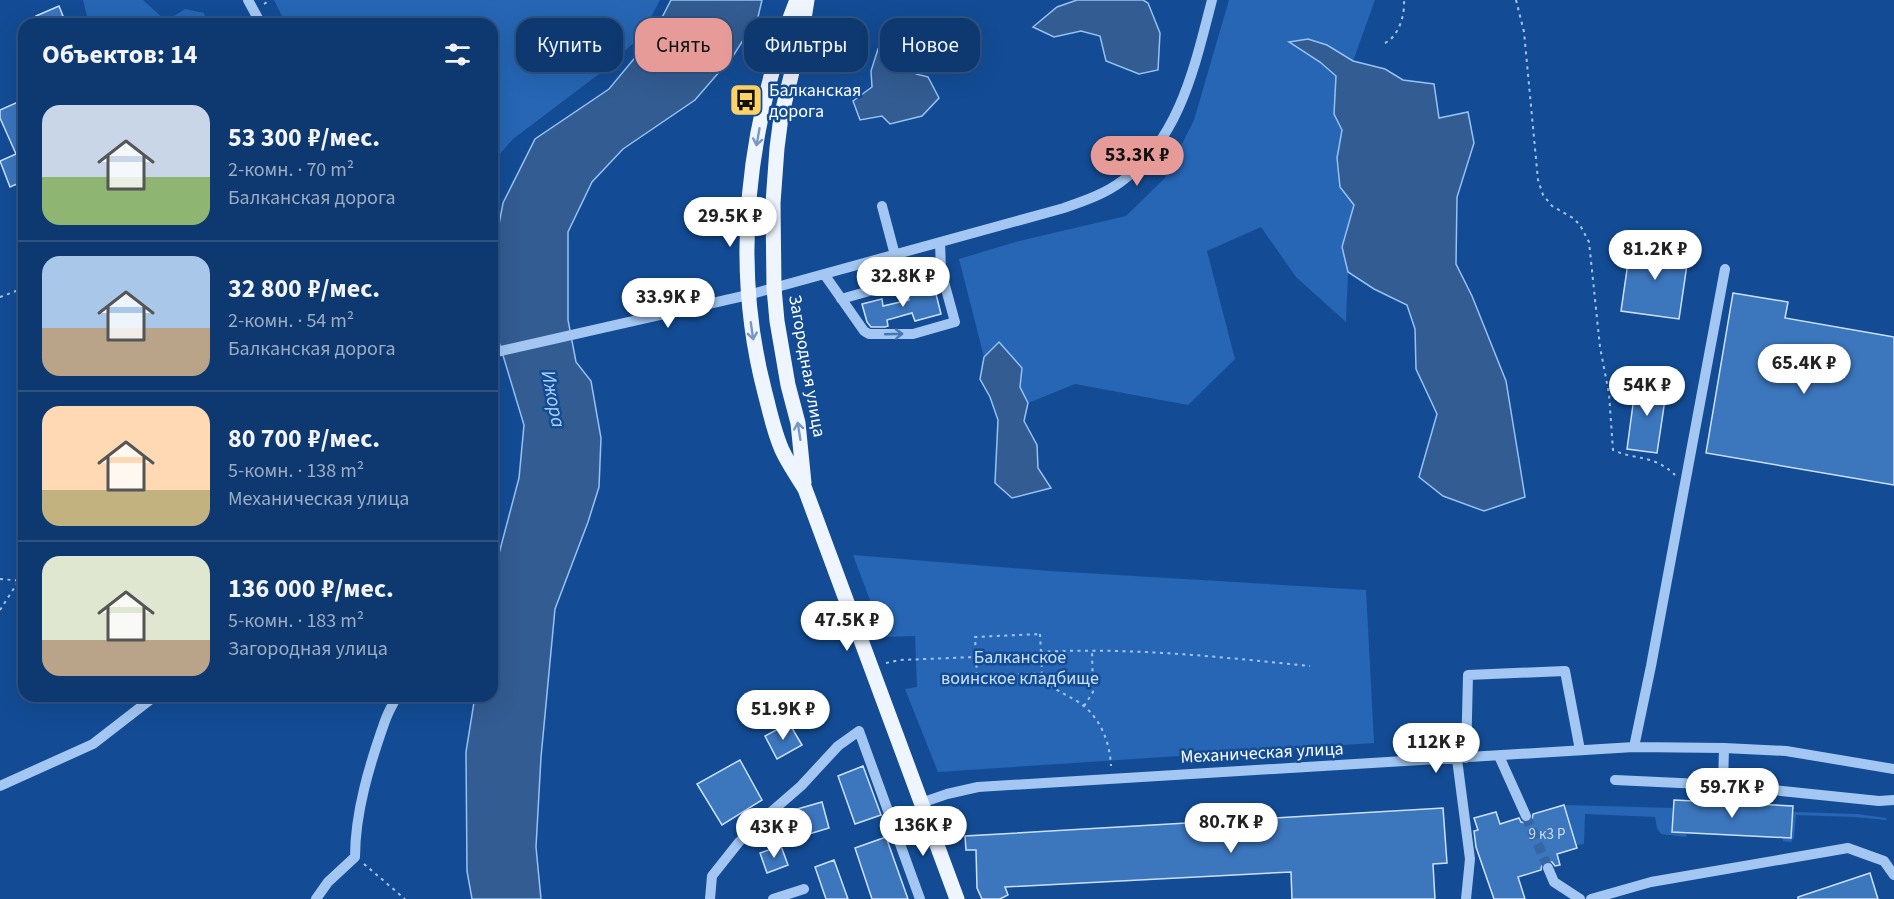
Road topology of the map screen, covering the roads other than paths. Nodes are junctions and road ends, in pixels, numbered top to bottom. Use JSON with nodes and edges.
{"nodes":[{"id":1,"x":248,"y":0,"type":"edge"},
{"id":2,"x":797,"y":0,"type":"edge"},
{"id":3,"x":807,"y":0,"type":"edge"},
{"id":4,"x":1212,"y":0,"type":"edge"},
{"id":5,"x":258,"y":18,"type":"edge"},
{"id":6,"x":882,"y":206,"type":"dead end"},
{"id":7,"x":939,"y":242,"type":"junction"},
{"id":8,"x":895,"y":255,"type":"junction"},
{"id":9,"x":1725,"y":269,"type":"dead end"},
{"id":10,"x":941,"y":271,"type":"junction"},
{"id":11,"x":824,"y":274,"type":"junction"},
{"id":12,"x":774,"y":288,"type":"junction"},
{"id":13,"x":748,"y":295,"type":"junction"},
{"id":14,"x":841,"y":299,"type":"junction"},
{"id":15,"x":498,"y":352,"type":"edge"},
{"id":16,"x":805,"y":489,"type":"junction"},
{"id":17,"x":147,"y":702,"type":"edge"},
{"id":18,"x":394,"y":702,"type":"edge"},
{"id":19,"x":1634,"y":747,"type":"junction"},
{"id":20,"x":1724,"y":748,"type":"junction"},
{"id":21,"x":1580,"y":750,"type":"junction"},
{"id":22,"x":1499,"y":756,"type":"junction"},
{"id":23,"x":1462,"y":758,"type":"junction"},
{"id":24,"x":1894,"y":769,"type":"edge"},
{"id":25,"x":1615,"y":780,"type":"dead end"},
{"id":26,"x":1723,"y":785,"type":"junction"},
{"id":27,"x":0,"y":786,"type":"edge"},
{"id":28,"x":1894,"y":800,"type":"edge"},
{"id":29,"x":921,"y":803,"type":"junction"},
{"id":30,"x":1526,"y":816,"type":"tunnel mouth"},
{"id":31,"x":1548,"y":868,"type":"tunnel mouth"},
{"id":32,"x":1894,"y":875,"type":"edge"},
{"id":33,"x":804,"y":889,"type":"dead end"},
{"id":34,"x":316,"y":899,"type":"edge"},
{"id":35,"x":710,"y":899,"type":"edge"},
{"id":36,"x":773,"y":899,"type":"edge"},
{"id":37,"x":920,"y":899,"type":"edge"},
{"id":38,"x":957,"y":899,"type":"edge"},
{"id":39,"x":1466,"y":899,"type":"edge"},
{"id":40,"x":1580,"y":899,"type":"edge"},
{"id":41,"x":1590,"y":899,"type":"edge"}],
"edges":[{"from":1,"to":5,"type":"street"},
{"from":2,"to":13,"type":"main road","name":"Загородная улица","one_way":true},
{"from":3,"to":12,"type":"main road","name":"Загородная улица"},
{"from":4,"to":7,"type":"street"},
{"from":6,"to":8,"type":"street"},
{"from":7,"to":8,"type":"street"},
{"from":7,"to":10,"type":"street"},
{"from":8,"to":11,"type":"street"},
{"from":9,"to":19,"type":"street"},
{"from":10,"to":14,"type":"street"},
{"from":14,"to":10,"type":"street","one_way":true},
{"from":11,"to":12,"type":"street"},
{"from":11,"to":14,"type":"street"},
{"from":12,"to":13,"type":"street"},
{"from":16,"to":12,"type":"main road","name":"Загородная улица","one_way":true},
{"from":13,"to":15,"type":"street"},
{"from":13,"to":16,"type":"main road","name":"Загородная улица","one_way":true},
{"from":16,"to":29,"type":"main road","name":"Загородная улица"},
{"from":17,"to":27,"type":"street"},
{"from":18,"to":34,"type":"street"},
{"from":19,"to":20,"type":"street","name":"Механическая улица"},
{"from":19,"to":21,"type":"street","name":"Механическая улица"},
{"from":20,"to":24,"type":"street","name":"Механическая улица"},
{"from":20,"to":26,"type":"street"},
{"from":21,"to":22,"type":"street","name":"Механическая улица"},
{"from":21,"to":23,"type":"street"},
{"from":22,"to":23,"type":"street","name":"Механическая улица"},
{"from":22,"to":30,"type":"street"},
{"from":23,"to":29,"type":"street","name":"Механическая улица"},
{"from":23,"to":39,"type":"street"},
{"from":25,"to":26,"type":"street"},
{"from":26,"to":28,"type":"street"},
{"from":29,"to":38,"type":"main road","name":"Загородная улица"},
{"from":31,"to":40,"type":"street"},
{"from":32,"to":41,"type":"street"},
{"from":33,"to":36,"type":"street"},
{"from":35,"to":37,"type":"street"}]}
